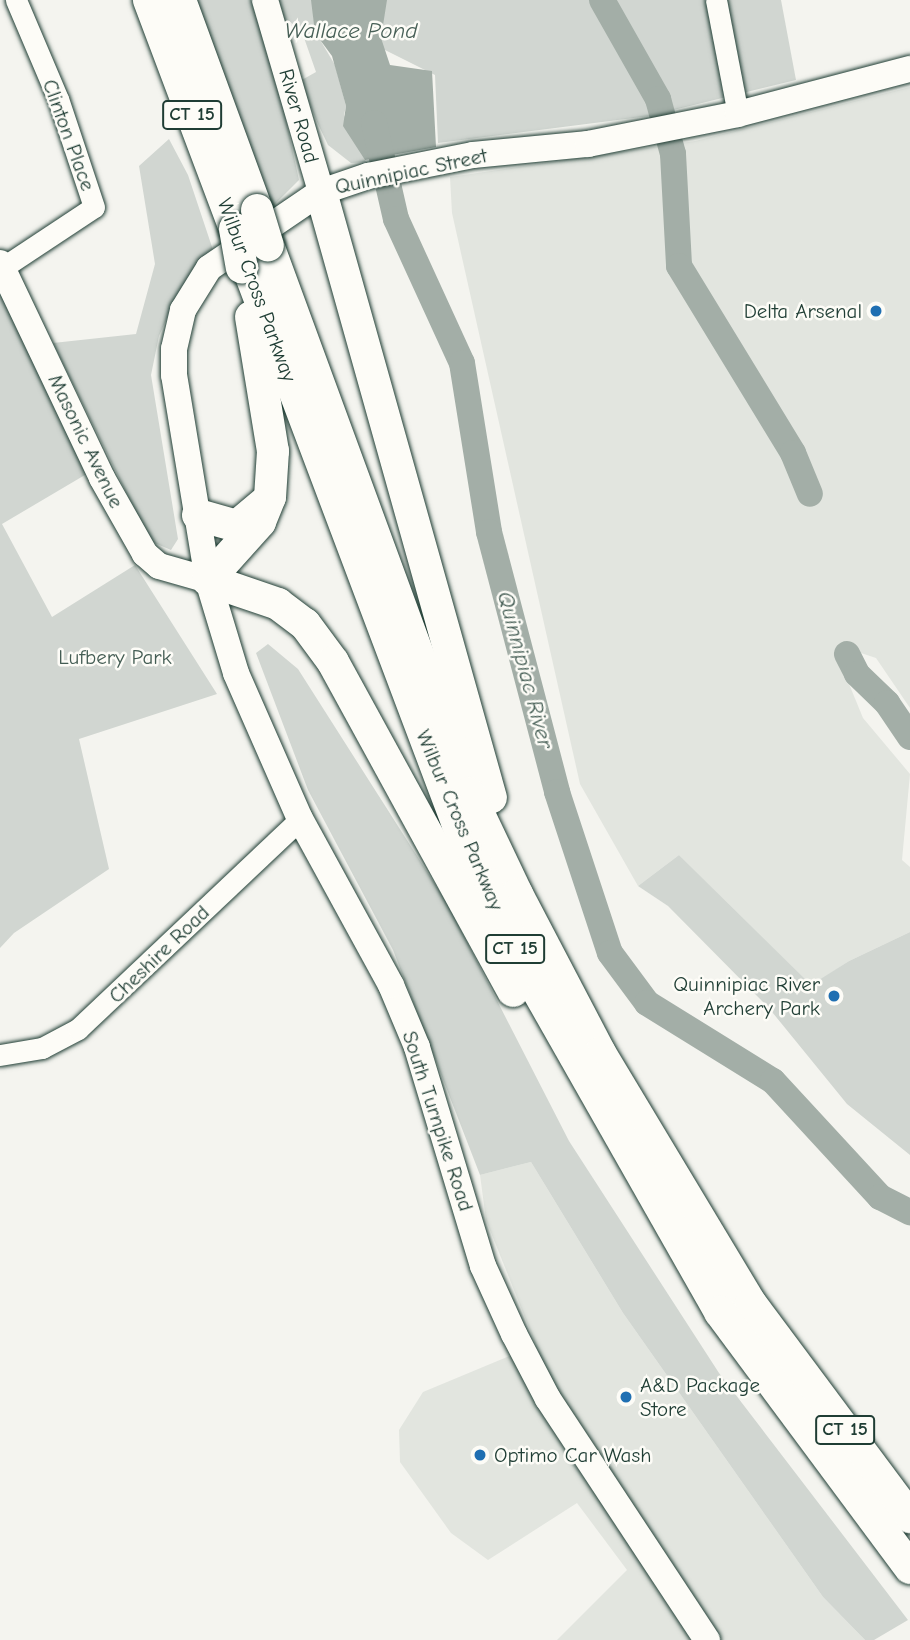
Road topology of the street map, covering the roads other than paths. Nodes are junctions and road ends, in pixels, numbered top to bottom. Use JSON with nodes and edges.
{"nodes":[{"id":1,"x":16,"y":0,"type":"edge"},
{"id":2,"x":149,"y":0,"type":"edge"},
{"id":3,"x":180,"y":0,"type":"edge"},
{"id":4,"x":265,"y":0,"type":"edge"},
{"id":5,"x":716,"y":0,"type":"edge"},
{"id":6,"x":910,"y":69,"type":"edge"},
{"id":7,"x":738,"y":114,"type":"junction"},
{"id":8,"x":321,"y":192,"type":"junction"},
{"id":9,"x":246,"y":220,"type":"junction"},
{"id":10,"x":252,"y":259,"type":"junction"},
{"id":11,"x":1,"y":266,"type":"edge"},
{"id":12,"x":270,"y":497,"type":"junction"},
{"id":13,"x":198,"y":515,"type":"junction"},
{"id":14,"x":208,"y":580,"type":"junction"},
{"id":15,"x":300,"y":819,"type":"junction"},
{"id":16,"x":516,"y":894,"type":"junction"},
{"id":17,"x":0,"y":1055,"type":"edge"},
{"id":18,"x":641,"y":1180,"type":"junction"},
{"id":19,"x":910,"y":1517,"type":"edge"},
{"id":20,"x":910,"y":1568,"type":"edge"},
{"id":21,"x":707,"y":1640,"type":"edge"}],
"edges":[{"from":1,"to":11,"type":"street","name":"Clinton Place"},
{"from":2,"to":9,"type":"highway","name":"Wilbur Cross Parkway","number":"CT 15"},
{"from":3,"to":9,"type":"highway","name":"Wilbur Cross Parkway","number":"CT 15"},
{"from":4,"to":8,"type":"main road","name":"River Road"},
{"from":5,"to":7,"type":"street"},
{"from":6,"to":7,"type":"main road","name":"Quinnipiac Street"},
{"from":7,"to":8,"type":"main road","name":"Quinnipiac Street"},
{"from":8,"to":13,"type":"main road","name":"Quinnipiac Street"},
{"from":8,"to":16,"type":"highway"},
{"from":9,"to":10,"type":"highway","name":"Wilbur Cross Parkway","number":"CT 15","bridge":true},
{"from":10,"to":12,"type":"highway"},
{"from":10,"to":16,"type":"highway","name":"Wilbur Cross Parkway","number":"CT 15"},
{"from":10,"to":18,"type":"highway","name":"Wilbur Cross Parkway","number":"CT 15"},
{"from":11,"to":14,"type":"main road","name":"Masonic Avenue"},
{"from":12,"to":13,"type":"highway"},
{"from":12,"to":14,"type":"highway"},
{"from":13,"to":14,"type":"main road","name":"Quinnipiac Street"},
{"from":14,"to":15,"type":"main road","name":"South Turnpike Road"},
{"from":14,"to":18,"type":"highway"},
{"from":15,"to":17,"type":"street","name":"Cheshire Road"},
{"from":15,"to":21,"type":"main road","name":"South Turnpike Road"},
{"from":16,"to":19,"type":"highway","name":"Wilbur Cross Parkway","number":"CT 15"},
{"from":18,"to":20,"type":"highway","name":"Wilbur Cross Parkway","number":"CT 15"}]}
